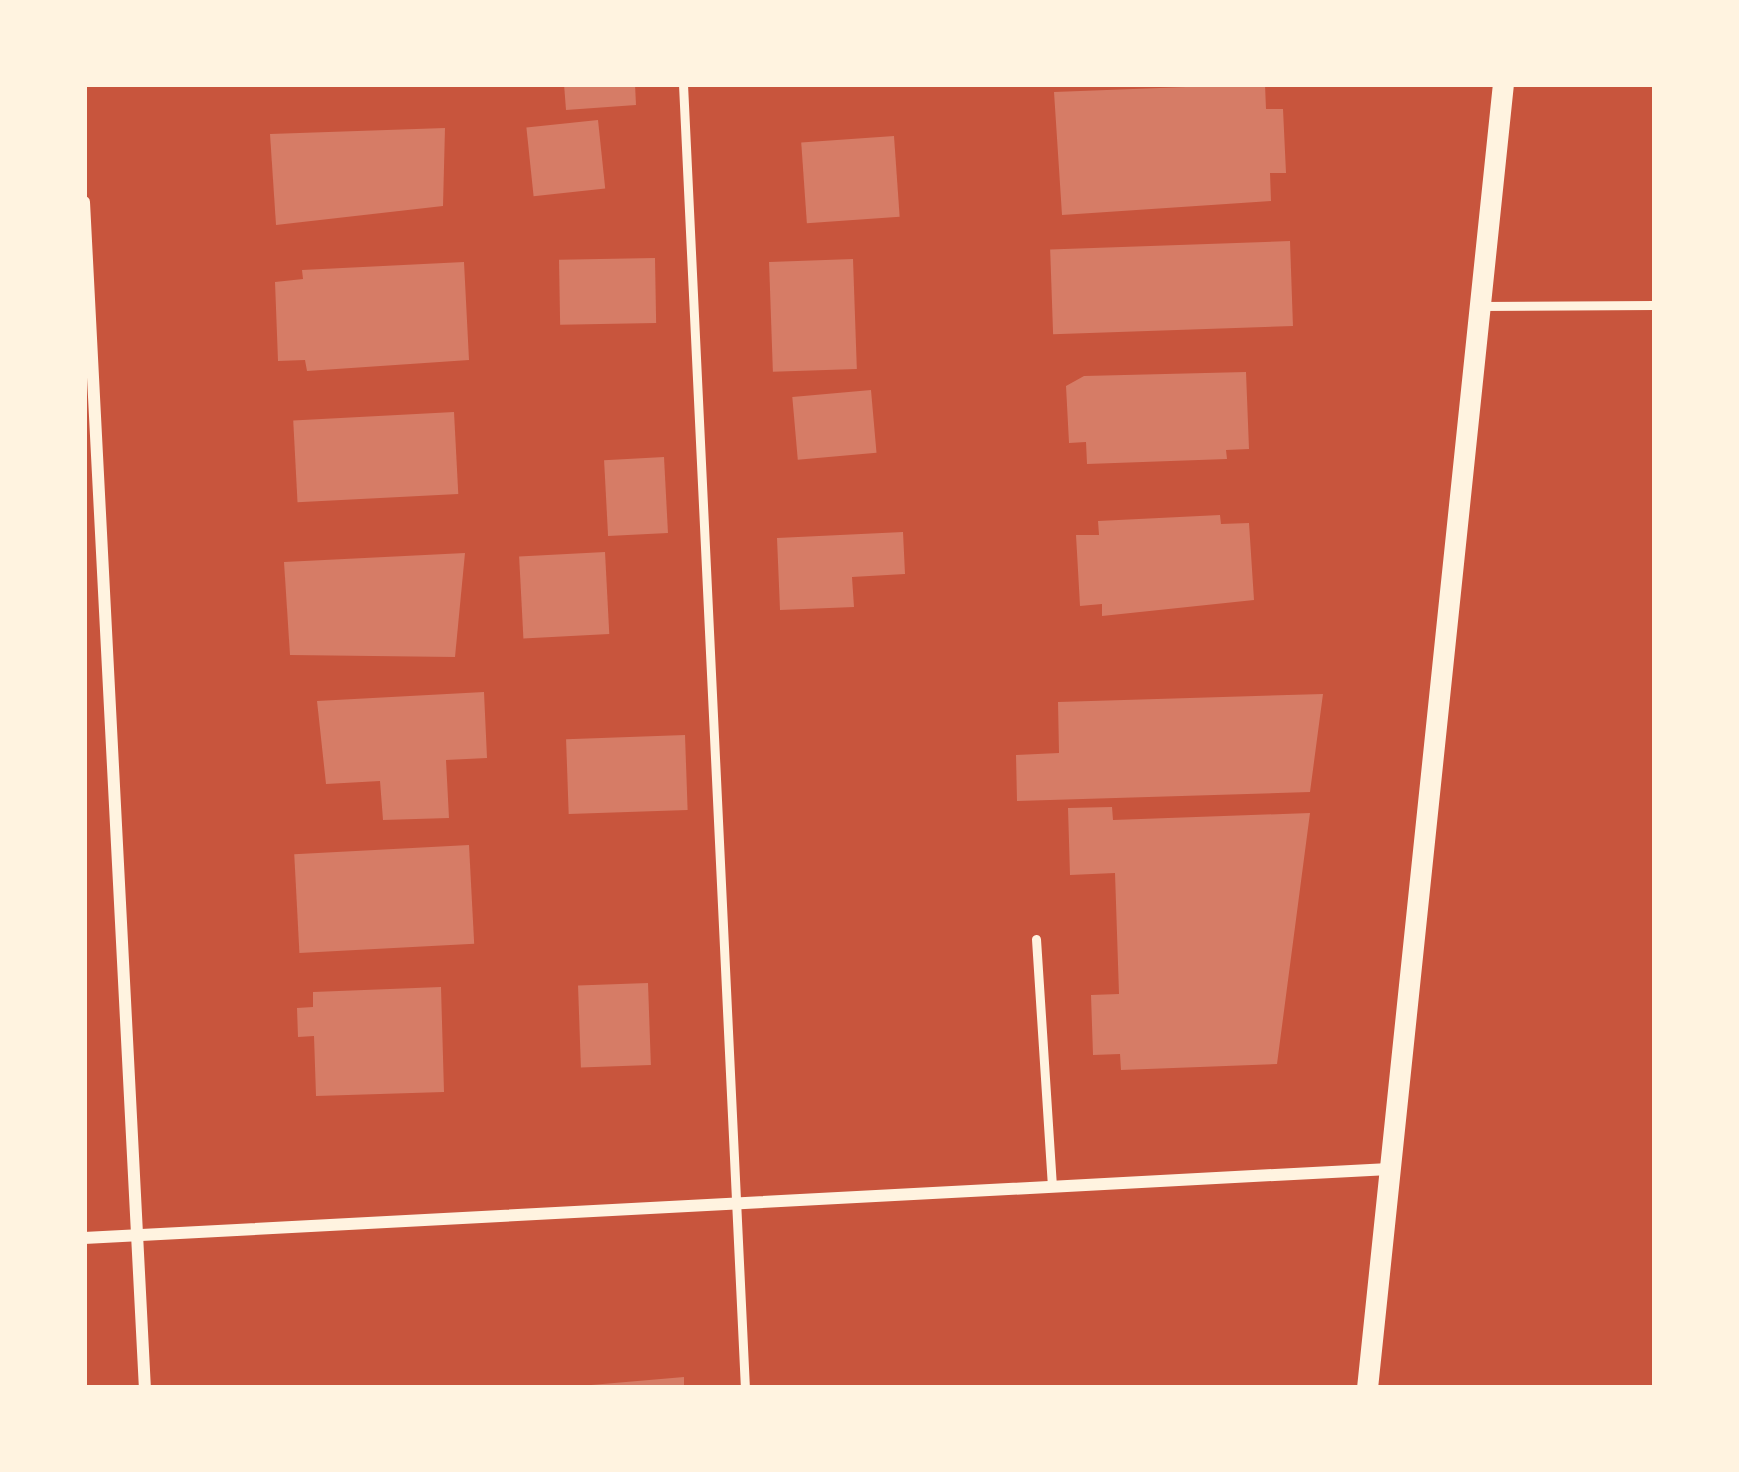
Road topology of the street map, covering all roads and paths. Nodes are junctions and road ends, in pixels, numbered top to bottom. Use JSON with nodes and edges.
{"nodes":[{"id":1,"x":682,"y":84,"type":"edge"},
{"id":2,"x":1504,"y":84,"type":"edge"},
{"id":3,"x":84,"y":202,"type":"edge"},
{"id":4,"x":1655,"y":305,"type":"edge"},
{"id":5,"x":1478,"y":306,"type":"junction"},
{"id":6,"x":1036,"y":939,"type":"dead end"},
{"id":7,"x":1389,"y":1169,"type":"junction"},
{"id":8,"x":1052,"y":1185,"type":"junction"},
{"id":9,"x":739,"y":1200,"type":"junction"},
{"id":10,"x":140,"y":1235,"type":"junction"},
{"id":11,"x":84,"y":1238,"type":"edge"},
{"id":12,"x":145,"y":1388,"type":"edge"},
{"id":13,"x":745,"y":1388,"type":"edge"},
{"id":14,"x":1367,"y":1388,"type":"edge"}],
"edges":[{"from":1,"to":9,"type":"lane"},
{"from":2,"to":5,"type":"street"},
{"from":3,"to":10,"type":"street"},
{"from":4,"to":5,"type":"lane"},
{"from":5,"to":7,"type":"street"},
{"from":6,"to":8,"type":"lane"},
{"from":7,"to":8,"type":"street"},
{"from":7,"to":14,"type":"street"},
{"from":8,"to":9,"type":"street"},
{"from":9,"to":10,"type":"street"},
{"from":9,"to":13,"type":"lane"},
{"from":10,"to":11,"type":"street"},
{"from":10,"to":12,"type":"street"}]}
